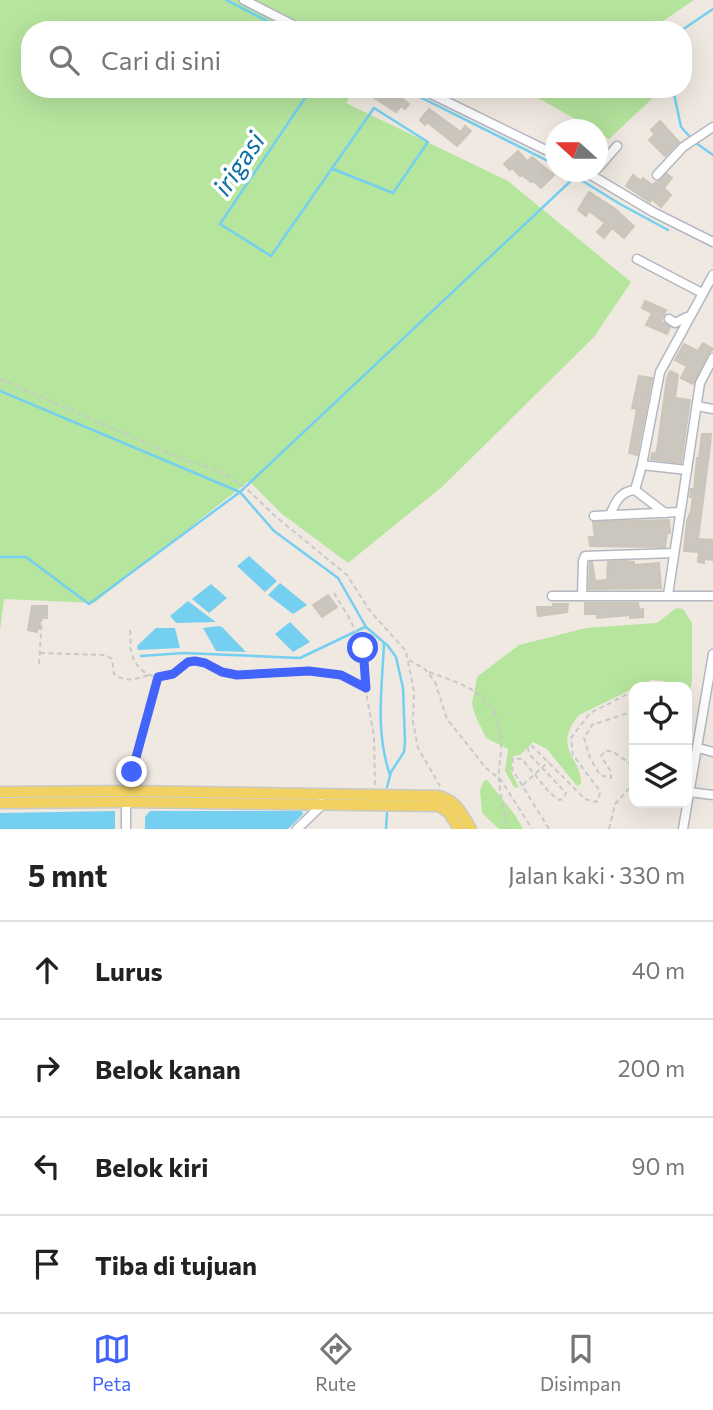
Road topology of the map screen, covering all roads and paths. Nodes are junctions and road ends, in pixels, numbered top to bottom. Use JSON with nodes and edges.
{"nodes":[{"id":1,"x":244,"y":0,"type":"edge"},
{"id":2,"x":285,"y":21,"type":"edge"},
{"id":3,"x":439,"y":98,"type":"edge"},
{"id":4,"x":713,"y":127,"type":"edge"},
{"id":5,"x":617,"y":146,"type":"dead end"},
{"id":6,"x":545,"y":150,"type":"edge"},
{"id":7,"x":608,"y":156,"type":"edge"},
{"id":8,"x":657,"y":175,"type":"dead end"},
{"id":9,"x":608,"y":182,"type":"edge"},
{"id":10,"x":713,"y":242,"type":"edge"},
{"id":11,"x":637,"y":259,"type":"dead end"},
{"id":12,"x":713,"y":275,"type":"edge"},
{"id":13,"x":702,"y":293,"type":"junction"},
{"id":14,"x":690,"y":314,"type":"junction"},
{"id":15,"x":669,"y":319,"type":"dead end"},
{"id":16,"x":713,"y":358,"type":"edge"},
{"id":17,"x":0,"y":379,"type":"edge"},
{"id":18,"x":697,"y":406,"type":"junction"},
{"id":19,"x":713,"y":409,"type":"edge"},
{"id":20,"x":642,"y":465,"type":"junction"},
{"id":21,"x":687,"y":470,"type":"junction"},
{"id":22,"x":635,"y":490,"type":"junction"},
{"id":23,"x":680,"y":512,"type":"junction"},
{"id":24,"x":665,"y":513,"type":"junction"},
{"id":25,"x":603,"y":516,"type":"junction"},
{"id":26,"x":674,"y":553,"type":"junction"},
{"id":27,"x":596,"y":554,"type":"junction"},
{"id":28,"x":334,"y":593,"type":"dead end"},
{"id":29,"x":668,"y":595,"type":"junction"},
{"id":30,"x":552,"y":596,"type":"dead end"},
{"id":31,"x":582,"y":596,"type":"junction"},
{"id":32,"x":713,"y":596,"type":"edge"},
{"id":33,"x":42,"y":618,"type":"dead end"},
{"id":34,"x":130,"y":630,"type":"dead end"},
{"id":35,"x":40,"y":653,"type":"junction"},
{"id":36,"x":713,"y":654,"type":"edge"},
{"id":37,"x":408,"y":659,"type":"junction"},
{"id":38,"x":39,"y":664,"type":"dead end"},
{"id":39,"x":428,"y":672,"type":"junction"},
{"id":40,"x":150,"y":675,"type":"junction"},
{"id":41,"x":158,"y":677,"type":"junction"},
{"id":42,"x":366,"y":688,"type":"junction"},
{"id":43,"x":629,"y":693,"type":"edge"},
{"id":44,"x":629,"y":714,"type":"edge"},
{"id":45,"x":698,"y":748,"type":"junction"},
{"id":46,"x":713,"y":752,"type":"edge"},
{"id":47,"x":549,"y":761,"type":"junction"},
{"id":48,"x":629,"y":763,"type":"edge"},
{"id":49,"x":541,"y":768,"type":"junction"},
{"id":50,"x":535,"y":774,"type":"junction"},
{"id":51,"x":692,"y":777,"type":"edge"},
{"id":52,"x":498,"y":779,"type":"junction"},
{"id":53,"x":522,"y":786,"type":"junction"},
{"id":54,"x":629,"y":789,"type":"edge"},
{"id":55,"x":131,"y":791,"type":"junction"},
{"id":56,"x":0,"y":792,"type":"edge"},
{"id":57,"x":692,"y":792,"type":"edge"},
{"id":58,"x":321,"y":794,"type":"junction"},
{"id":59,"x":713,"y":795,"type":"edge"},
{"id":60,"x":447,"y":799,"type":"junction"},
{"id":61,"x":374,"y":800,"type":"junction"},
{"id":62,"x":390,"y":801,"type":"junction"},
{"id":63,"x":126,"y":802,"type":"junction"},
{"id":64,"x":0,"y":803,"type":"edge"},
{"id":65,"x":321,"y":806,"type":"junction"},
{"id":66,"x":686,"y":808,"type":"edge"},
{"id":67,"x":126,"y":829,"type":"edge"},
{"id":68,"x":298,"y":829,"type":"edge"},
{"id":69,"x":459,"y":829,"type":"edge"},
{"id":70,"x":471,"y":829,"type":"edge"},
{"id":71,"x":507,"y":829,"type":"edge"},
{"id":72,"x":532,"y":829,"type":"edge"},
{"id":73,"x":550,"y":829,"type":"edge"},
{"id":74,"x":609,"y":829,"type":"edge"},
{"id":75,"x":683,"y":829,"type":"edge"}],
"edges":[{"from":1,"to":2,"type":"street"},
{"from":3,"to":6,"type":"street"},
{"from":4,"to":8,"type":"street"},
{"from":5,"to":7,"type":"street"},
{"from":9,"to":10,"type":"street"},
{"from":11,"to":13,"type":"street"},
{"from":12,"to":13,"type":"street"},
{"from":13,"to":14,"type":"street"},
{"from":14,"to":15,"type":"street"},
{"from":14,"to":20,"type":"street"},
{"from":16,"to":18,"type":"street"},
{"from":17,"to":37,"type":"path"},
{"from":18,"to":19,"type":"street"},
{"from":18,"to":21,"type":"street"},
{"from":20,"to":21,"type":"street"},
{"from":20,"to":22,"type":"street"},
{"from":21,"to":23,"type":"street"},
{"from":22,"to":24,"type":"street"},
{"from":22,"to":25,"type":"street"},
{"from":23,"to":24,"type":"street"},
{"from":23,"to":26,"type":"street"},
{"from":24,"to":25,"type":"street"},
{"from":25,"to":27,"type":"path"},
{"from":26,"to":27,"type":"street"},
{"from":26,"to":29,"type":"street"},
{"from":27,"to":31,"type":"street"},
{"from":28,"to":42,"type":"path"},
{"from":29,"to":31,"type":"street"},
{"from":29,"to":32,"type":"street"},
{"from":30,"to":31,"type":"street"},
{"from":33,"to":35,"type":"path"},
{"from":34,"to":40,"type":"path"},
{"from":35,"to":38,"type":"path"},
{"from":35,"to":40,"type":"path"},
{"from":36,"to":45,"type":"street"},
{"from":37,"to":39,"type":"path"},
{"from":37,"to":60,"type":"path"},
{"from":39,"to":52,"type":"path"},
{"from":39,"to":52,"type":"path"},
{"from":40,"to":41,"type":"path"},
{"from":41,"to":42,"type":"path"},
{"from":41,"to":55,"type":"path"},
{"from":42,"to":61,"type":"path"},
{"from":43,"to":47,"type":"path"},
{"from":44,"to":48,"type":"path"},
{"from":45,"to":46,"type":"street"},
{"from":45,"to":51,"type":"street"},
{"from":47,"to":49,"type":"path"},
{"from":47,"to":49,"type":"path"},
{"from":49,"to":50,"type":"path"},
{"from":49,"to":50,"type":"path"},
{"from":50,"to":53,"type":"path"},
{"from":50,"to":53,"type":"path"},
{"from":52,"to":71,"type":"path"},
{"from":52,"to":72,"type":"path"},
{"from":53,"to":73,"type":"path"},
{"from":54,"to":74,"type":"path"},
{"from":55,"to":56,"type":"main road"},
{"from":55,"to":58,"type":"main road"},
{"from":57,"to":59,"type":"street"},
{"from":58,"to":61,"type":"main road"},
{"from":58,"to":65,"type":"street"},
{"from":60,"to":62,"type":"main road"},
{"from":60,"to":70,"type":"main road"},
{"from":61,"to":62,"type":"main road"},
{"from":61,"to":65,"type":"main road"},
{"from":62,"to":69,"type":"main road"},
{"from":63,"to":64,"type":"main road"},
{"from":63,"to":65,"type":"main road"},
{"from":63,"to":67,"type":"street"},
{"from":65,"to":68,"type":"street"},
{"from":66,"to":75,"type":"street"}]}
